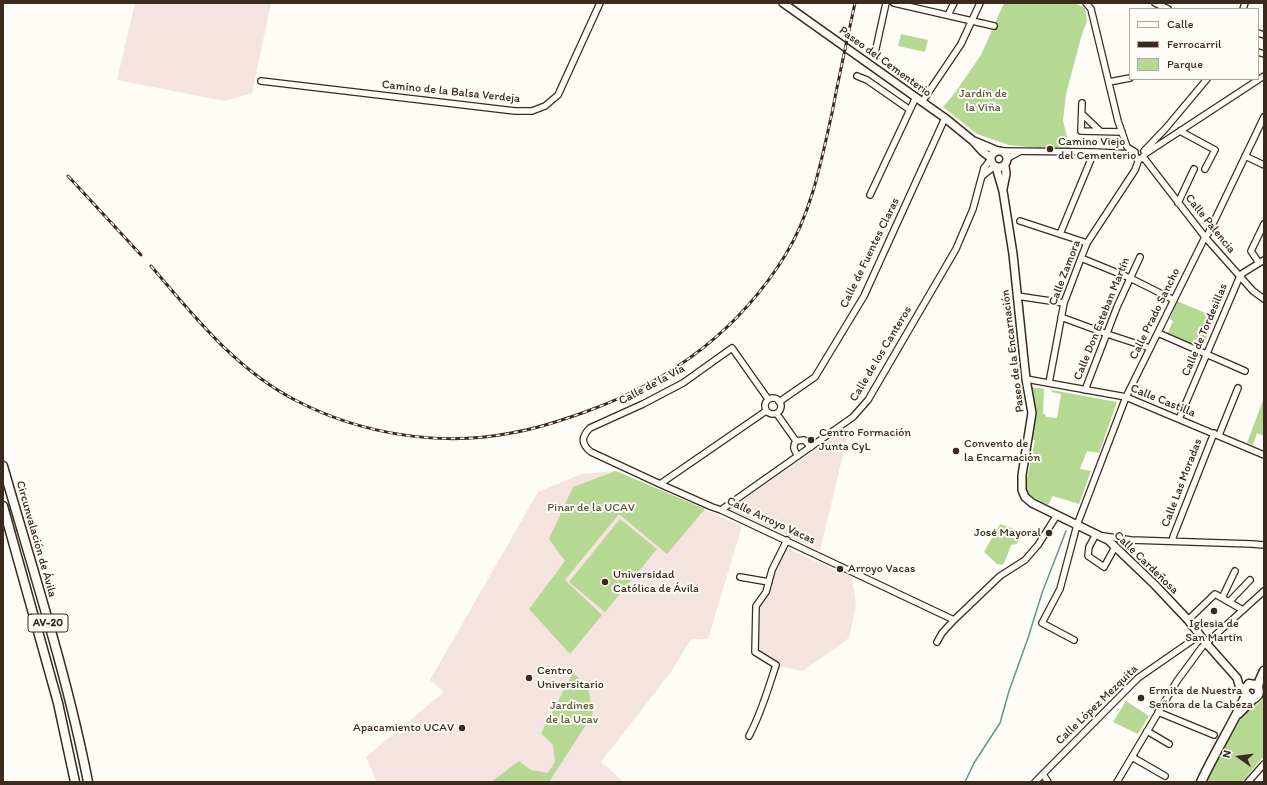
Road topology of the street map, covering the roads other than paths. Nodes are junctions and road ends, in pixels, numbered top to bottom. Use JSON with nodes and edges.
{"nodes":[{"id":1,"x":600,"y":3,"type":"edge"},
{"id":2,"x":783,"y":3,"type":"edge"},
{"id":3,"x":886,"y":3,"type":"edge"},
{"id":4,"x":894,"y":3,"type":"edge"},
{"id":5,"x":954,"y":3,"type":"edge"},
{"id":6,"x":980,"y":3,"type":"edge"},
{"id":7,"x":1086,"y":3,"type":"edge"},
{"id":8,"x":1155,"y":3,"type":"edge"},
{"id":9,"x":904,"y":4,"type":"edge"},
{"id":10,"x":1166,"y":8,"type":"edge"},
{"id":11,"x":948,"y":16,"type":"junction"},
{"id":12,"x":973,"y":21,"type":"junction"},
{"id":13,"x":994,"y":26,"type":"dead end"},
{"id":14,"x":875,"y":54,"type":"dead end"},
{"id":15,"x":857,"y":76,"type":"dead end"},
{"id":16,"x":1129,"y":78,"type":"edge"},
{"id":17,"x":1206,"y":80,"type":"edge"},
{"id":18,"x":1258,"y":80,"type":"edge"},
{"id":19,"x":261,"y":81,"type":"dead end"},
{"id":20,"x":1109,"y":82,"type":"junction"},
{"id":21,"x":919,"y":100,"type":"junction"},
{"id":22,"x":1082,"y":103,"type":"dead end"},
{"id":23,"x":910,"y":110,"type":"junction"},
{"id":24,"x":1082,"y":114,"type":"junction"},
{"id":25,"x":1264,"y":117,"type":"edge"},
{"id":26,"x":945,"y":118,"type":"junction"},
{"id":27,"x":1166,"y":128,"type":"junction"},
{"id":28,"x":1100,"y":131,"type":"junction"},
{"id":29,"x":1180,"y":131,"type":"junction"},
{"id":30,"x":1122,"y":132,"type":"junction"},
{"id":31,"x":1172,"y":136,"type":"junction"},
{"id":32,"x":972,"y":140,"type":"junction"},
{"id":33,"x":1000,"y":151,"type":"junction"},
{"id":34,"x":1021,"y":151,"type":"junction"},
{"id":35,"x":1094,"y":152,"type":"junction"},
{"id":36,"x":1135,"y":153,"type":"junction"},
{"id":37,"x":1143,"y":156,"type":"junction"},
{"id":38,"x":1245,"y":156,"type":"junction"},
{"id":39,"x":1008,"y":158,"type":"junction"},
{"id":40,"x":993,"y":163,"type":"junction"},
{"id":41,"x":1264,"y":164,"type":"edge"},
{"id":42,"x":1005,"y":166,"type":"junction"},
{"id":43,"x":1194,"y":169,"type":"dead end"},
{"id":44,"x":1205,"y":169,"type":"dead end"},
{"id":45,"x":1003,"y":191,"type":"junction"},
{"id":46,"x":870,"y":195,"type":"dead end"},
{"id":47,"x":1178,"y":203,"type":"junction"},
{"id":48,"x":1020,"y":221,"type":"dead end"},
{"id":49,"x":1264,"y":224,"type":"edge"},
{"id":50,"x":1060,"y":234,"type":"junction"},
{"id":51,"x":1205,"y":237,"type":"junction"},
{"id":52,"x":1087,"y":243,"type":"junction"},
{"id":53,"x":1140,"y":257,"type":"dead end"},
{"id":54,"x":1081,"y":258,"type":"junction"},
{"id":55,"x":1261,"y":261,"type":"edge"},
{"id":56,"x":1240,"y":276,"type":"junction"},
{"id":57,"x":1130,"y":278,"type":"junction"},
{"id":58,"x":1017,"y":296,"type":"junction"},
{"id":59,"x":1264,"y":299,"type":"edge"},
{"id":60,"x":1174,"y":300,"type":"junction"},
{"id":61,"x":1064,"y":303,"type":"junction"},
{"id":62,"x":1061,"y":317,"type":"junction"},
{"id":63,"x":1158,"y":333,"type":"junction"},
{"id":64,"x":1106,"y":334,"type":"junction"},
{"id":65,"x":1150,"y":348,"type":"junction"},
{"id":66,"x":1206,"y":355,"type":"junction"},
{"id":67,"x":1245,"y":371,"type":"dead end"},
{"id":68,"x":1026,"y":379,"type":"junction"},
{"id":69,"x":1049,"y":383,"type":"junction"},
{"id":70,"x":1238,"y":388,"type":"dead end"},
{"id":71,"x":1085,"y":390,"type":"junction"},
{"id":72,"x":1126,"y":397,"type":"junction"},
{"id":73,"x":768,"y":400,"type":"junction"},
{"id":74,"x":779,"y":402,"type":"junction"},
{"id":75,"x":766,"y":411,"type":"junction"},
{"id":76,"x":776,"y":414,"type":"junction"},
{"id":77,"x":1179,"y":419,"type":"junction"},
{"id":78,"x":1216,"y":434,"type":"junction"},
{"id":79,"x":583,"y":440,"type":"joint"},
{"id":80,"x":796,"y":441,"type":"junction"},
{"id":81,"x":811,"y":447,"type":"junction"},
{"id":82,"x":1264,"y":455,"type":"edge"},
{"id":83,"x":798,"y":456,"type":"junction"},
{"id":84,"x":3,"y":466,"type":"edge"},
{"id":85,"x":660,"y":484,"type":"junction"},
{"id":86,"x":3,"y":506,"type":"edge"},
{"id":87,"x":721,"y":510,"type":"junction"},
{"id":88,"x":1063,"y":518,"type":"junction"},
{"id":89,"x":1077,"y":525,"type":"junction"},
{"id":90,"x":1097,"y":535,"type":"junction"},
{"id":91,"x":787,"y":540,"type":"junction"},
{"id":92,"x":1173,"y":541,"type":"junction"},
{"id":93,"x":1264,"y":545,"type":"edge"},
{"id":94,"x":1115,"y":547,"type":"junction"},
{"id":95,"x":1235,"y":571,"type":"dead end"},
{"id":96,"x":740,"y":577,"type":"dead end"},
{"id":97,"x":1250,"y":580,"type":"dead end"},
{"id":98,"x":769,"y":582,"type":"junction"},
{"id":99,"x":1264,"y":591,"type":"edge"},
{"id":100,"x":1264,"y":595,"type":"edge"},
{"id":101,"x":1222,"y":598,"type":"junction"},
{"id":102,"x":1256,"y":600,"type":"junction"},
{"id":103,"x":1229,"y":602,"type":"junction"},
{"id":104,"x":1243,"y":610,"type":"junction"},
{"id":105,"x":954,"y":620,"type":"junction"},
{"id":106,"x":1188,"y":620,"type":"junction"},
{"id":107,"x":1200,"y":635,"type":"junction"},
{"id":108,"x":1074,"y":640,"type":"dead end"},
{"id":109,"x":937,"y":642,"type":"dead end"},
{"id":110,"x":1206,"y":643,"type":"junction"},
{"id":111,"x":1264,"y":670,"type":"edge"},
{"id":112,"x":1250,"y":688,"type":"junction"},
{"id":113,"x":1158,"y":712,"type":"junction"},
{"id":114,"x":1235,"y":718,"type":"junction"},
{"id":115,"x":1147,"y":731,"type":"junction"},
{"id":116,"x":1214,"y":735,"type":"dead end"},
{"id":117,"x":749,"y":736,"type":"dead end"},
{"id":118,"x":1169,"y":744,"type":"dead end"},
{"id":119,"x":1132,"y":757,"type":"junction"},
{"id":120,"x":1264,"y":764,"type":"edge"},
{"id":121,"x":1043,"y":774,"type":"junction"},
{"id":122,"x":1165,"y":776,"type":"dead end"},
{"id":123,"x":75,"y":782,"type":"edge"},
{"id":124,"x":88,"y":782,"type":"edge"},
{"id":125,"x":1035,"y":782,"type":"edge"},
{"id":126,"x":1048,"y":782,"type":"edge"},
{"id":127,"x":1117,"y":782,"type":"edge"},
{"id":128,"x":1201,"y":782,"type":"edge"},
{"id":129,"x":1248,"y":782,"type":"edge"}],
"edges":[{"from":1,"to":19,"type":"street","name":"Camino de la Balsa Verdeja"},
{"from":2,"to":21,"type":"main road","name":"Paseo del Cementerio"},
{"from":3,"to":14,"type":"street"},
{"from":4,"to":9,"type":"street"},
{"from":5,"to":11,"type":"street"},
{"from":6,"to":12,"type":"street"},
{"from":7,"to":20,"type":"street","name":"Calle Palencia"},
{"from":8,"to":10,"type":"street"},
{"from":9,"to":11,"type":"street"},
{"from":11,"to":12,"type":"street"},
{"from":12,"to":13,"type":"street"},
{"from":12,"to":21,"type":"street"},
{"from":15,"to":23,"type":"street"},
{"from":16,"to":20,"type":"street"},
{"from":17,"to":27,"type":"street"},
{"from":18,"to":29,"type":"street"},
{"from":20,"to":30,"type":"street","name":"Calle Palencia"},
{"from":21,"to":23,"type":"street"},
{"from":21,"to":26,"type":"main road","name":"Paseo del Cementerio"},
{"from":22,"to":24,"type":"street"},
{"from":23,"to":46,"type":"street"},
{"from":24,"to":28,"type":"street"},
{"from":24,"to":28,"type":"street"},
{"from":25,"to":38,"type":"street","name":"Calle Prado Sancho"},
{"from":26,"to":32,"type":"main road","name":"Paseo del Cementerio"},
{"from":26,"to":74,"type":"street","name":"Calle de Fuentes Claras"},
{"from":27,"to":31,"type":"street"},
{"from":27,"to":37,"type":"street"},
{"from":28,"to":30,"type":"street"},
{"from":29,"to":31,"type":"street"},
{"from":29,"to":44,"type":"street"},
{"from":30,"to":36,"type":"street","name":"Calle Palencia"},
{"from":31,"to":37,"type":"street"},
{"from":32,"to":33,"type":"main road","name":"Paseo del Cementerio"},
{"from":32,"to":40,"type":"main road","name":"Paseo del Cementerio"},
{"from":33,"to":34,"type":"street","name":"Paseo del Cementerio"},
{"from":33,"to":39,"type":"main road"},
{"from":33,"to":40,"type":"main road"},
{"from":34,"to":35,"type":"street","name":"Paseo del Cementerio"},
{"from":34,"to":39,"type":"street","name":"Paseo del Cementerio"},
{"from":35,"to":36,"type":"street","name":"Paseo del Cementerio"},
{"from":35,"to":50,"type":"street"},
{"from":36,"to":37,"type":"street","name":"Calle Palencia"},
{"from":36,"to":37,"type":"street","name":"Paseo del Cementerio"},
{"from":37,"to":47,"type":"street","name":"Calle Palencia"},
{"from":37,"to":52,"type":"street","name":"Calle Zamora"},
{"from":38,"to":41,"type":"street"},
{"from":38,"to":51,"type":"street","name":"Calle Prado Sancho"},
{"from":39,"to":42,"type":"main road"},
{"from":40,"to":42,"type":"main road"},
{"from":40,"to":45,"type":"main road","name":"Paseo de la Encarnación"},
{"from":40,"to":81,"type":"street","name":"Calle de los Canteros"},
{"from":42,"to":45,"type":"main road","name":"Paseo de la Encarnación"},
{"from":43,"to":47,"type":"street"},
{"from":45,"to":58,"type":"main road","name":"Paseo de la Encarnación"},
{"from":47,"to":51,"type":"street","name":"Calle Palencia"},
{"from":48,"to":50,"type":"street"},
{"from":49,"to":55,"type":"street"},
{"from":50,"to":52,"type":"street"},
{"from":51,"to":56,"type":"street","name":"Calle Palencia"},
{"from":51,"to":60,"type":"street","name":"Calle Prado Sancho"},
{"from":52,"to":54,"type":"street","name":"Calle Zamora"},
{"from":53,"to":57,"type":"street","name":"Calle Don Esteban Martín"},
{"from":54,"to":57,"type":"street"},
{"from":54,"to":61,"type":"street","name":"Calle Zamora"},
{"from":55,"to":56,"type":"street","name":"Calle de Tordesillas"},
{"from":56,"to":59,"type":"street","name":"Calle Palencia"},
{"from":56,"to":66,"type":"street","name":"Calle de Tordesillas"},
{"from":57,"to":60,"type":"street"},
{"from":57,"to":64,"type":"street","name":"Calle Don Esteban Martín"},
{"from":58,"to":61,"type":"street"},
{"from":58,"to":68,"type":"main road","name":"Paseo de la Encarnación"},
{"from":60,"to":63,"type":"street","name":"Calle Prado Sancho"},
{"from":61,"to":62,"type":"street","name":"Calle Zamora"},
{"from":62,"to":64,"type":"street"},
{"from":62,"to":69,"type":"street","name":"Calle Zamora"},
{"from":63,"to":65,"type":"street","name":"Calle Prado Sancho"},
{"from":63,"to":66,"type":"street"},
{"from":64,"to":65,"type":"street"},
{"from":64,"to":71,"type":"street","name":"Calle Don Esteban Martín"},
{"from":65,"to":72,"type":"street","name":"Calle Prado Sancho"},
{"from":66,"to":67,"type":"street"},
{"from":66,"to":77,"type":"street","name":"Calle de Tordesillas"},
{"from":68,"to":69,"type":"street","name":"Calle Castilla"},
{"from":68,"to":88,"type":"main road","name":"Paseo de la Encarnación"},
{"from":69,"to":71,"type":"street","name":"Calle Castilla"},
{"from":70,"to":78,"type":"street","name":"Calle Las Moradas"},
{"from":71,"to":72,"type":"street","name":"Calle Castilla"},
{"from":72,"to":77,"type":"street","name":"Calle Castilla"},
{"from":72,"to":89,"type":"street","name":"Calle Prado Sancho"},
{"from":73,"to":74,"type":"street"},
{"from":73,"to":75,"type":"street"},
{"from":73,"to":79,"type":"street","name":"Calle de la Vía"},
{"from":74,"to":76,"type":"street"},
{"from":75,"to":76,"type":"street"},
{"from":75,"to":85,"type":"street"},
{"from":76,"to":80,"type":"street"},
{"from":77,"to":78,"type":"street","name":"Calle Castilla"},
{"from":78,"to":82,"type":"street","name":"Calle Castilla"},
{"from":78,"to":92,"type":"street","name":"Calle Las Moradas"},
{"from":79,"to":85,"type":"street","name":"Calle Arroyo Vacas"},
{"from":80,"to":81,"type":"street"},
{"from":80,"to":83,"type":"street"},
{"from":81,"to":83,"type":"street","name":"Calle de los Canteros"},
{"from":83,"to":87,"type":"street","name":"Calle de los Canteros"},
{"from":84,"to":124,"type":"highway","name":"Circunvalación de Ávila","number":"AV-20"},
{"from":85,"to":87,"type":"street","name":"Calle Arroyo Vacas"},
{"from":86,"to":123,"type":"highway","name":"Circunvalación de Ávila","number":"AV-20"},
{"from":87,"to":91,"type":"street","name":"Calle Arroyo Vacas"},
{"from":88,"to":89,"type":"main road","name":"Paseo de la Encarnación"},
{"from":88,"to":105,"type":"street"},
{"from":89,"to":90,"type":"main road","name":"Calle Cardeñosa"},
{"from":89,"to":108,"type":"street"},
{"from":90,"to":92,"type":"street"},
{"from":90,"to":94,"type":"main road","name":"Calle Cardeñosa"},
{"from":90,"to":94,"type":"street"},
{"from":91,"to":98,"type":"street"},
{"from":91,"to":105,"type":"street","name":"Calle Arroyo Vacas"},
{"from":92,"to":93,"type":"street"},
{"from":94,"to":106,"type":"main road","name":"Calle Cardeñosa"},
{"from":95,"to":101,"type":"street"},
{"from":96,"to":98,"type":"street"},
{"from":97,"to":103,"type":"street"},
{"from":98,"to":117,"type":"street"},
{"from":99,"to":102,"type":"street"},
{"from":100,"to":102,"type":"street"},
{"from":101,"to":103,"type":"street"},
{"from":101,"to":106,"type":"street"},
{"from":102,"to":104,"type":"street"},
{"from":103,"to":104,"type":"street"},
{"from":104,"to":110,"type":"street"},
{"from":105,"to":109,"type":"street"},
{"from":106,"to":107,"type":"main road","name":"Calle Cardeñosa"},
{"from":107,"to":110,"type":"main road","name":"Calle Cardeñosa"},
{"from":107,"to":121,"type":"street","name":"Calle López Mezquita"},
{"from":110,"to":112,"type":"main road","name":"Calle Cardeñosa"},
{"from":110,"to":113,"type":"street"},
{"from":111,"to":112,"type":"highway"},
{"from":112,"to":114,"type":"highway"},
{"from":112,"to":114,"type":"highway"},
{"from":113,"to":115,"type":"street"},
{"from":113,"to":116,"type":"street"},
{"from":114,"to":128,"type":"highway"},
{"from":115,"to":118,"type":"street"},
{"from":115,"to":119,"type":"street"},
{"from":119,"to":122,"type":"street"},
{"from":119,"to":127,"type":"street"},
{"from":120,"to":129,"type":"street"},
{"from":121,"to":125,"type":"street","name":"Calle López Mezquita"},
{"from":121,"to":126,"type":"street"}]}
